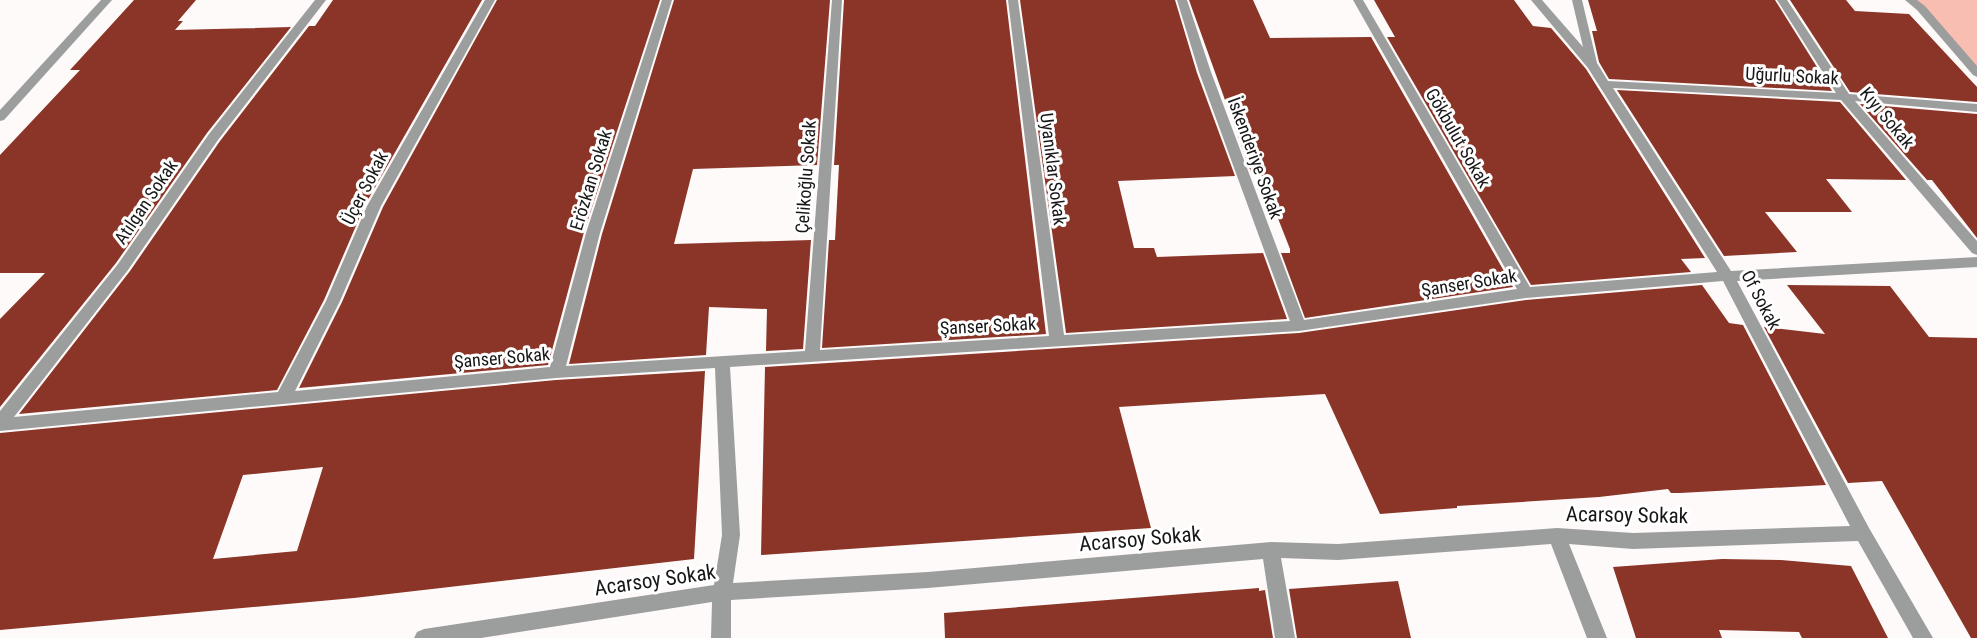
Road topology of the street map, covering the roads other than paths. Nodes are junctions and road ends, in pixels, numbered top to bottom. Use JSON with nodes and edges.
{"nodes":[{"id":1,"x":107,"y":0,"type":"edge"},
{"id":2,"x":321,"y":0,"type":"edge"},
{"id":3,"x":490,"y":0,"type":"edge"},
{"id":4,"x":667,"y":0,"type":"edge"},
{"id":5,"x":837,"y":0,"type":"edge"},
{"id":6,"x":1013,"y":0,"type":"edge"},
{"id":7,"x":1182,"y":0,"type":"edge"},
{"id":8,"x":1359,"y":0,"type":"edge"},
{"id":9,"x":1536,"y":0,"type":"edge"},
{"id":10,"x":1577,"y":0,"type":"edge"},
{"id":11,"x":1782,"y":0,"type":"edge"},
{"id":12,"x":1910,"y":0,"type":"edge"},
{"id":13,"x":1593,"y":66,"type":"junction"},
{"id":14,"x":1977,"y":73,"type":"edge"},
{"id":15,"x":1605,"y":84,"type":"junction"},
{"id":16,"x":1845,"y":97,"type":"junction"},
{"id":17,"x":1977,"y":108,"type":"edge"},
{"id":18,"x":0,"y":117,"type":"edge"},
{"id":19,"x":1977,"y":250,"type":"edge"},
{"id":20,"x":1977,"y":262,"type":"edge"},
{"id":21,"x":1728,"y":278,"type":"junction"},
{"id":22,"x":1526,"y":293,"type":"junction"},
{"id":23,"x":1299,"y":327,"type":"junction"},
{"id":24,"x":1057,"y":342,"type":"junction"},
{"id":25,"x":812,"y":356,"type":"junction"},
{"id":26,"x":722,"y":362,"type":"junction"},
{"id":27,"x":556,"y":372,"type":"junction"},
{"id":28,"x":284,"y":397,"type":"junction"},
{"id":29,"x":0,"y":424,"type":"edge"},
{"id":30,"x":1863,"y":533,"type":"junction"},
{"id":31,"x":1557,"y":536,"type":"junction"},
{"id":32,"x":1270,"y":550,"type":"junction"},
{"id":33,"x":722,"y":592,"type":"junction"},
{"id":34,"x":516,"y":632,"type":"edge"},
{"id":35,"x":424,"y":638,"type":"edge"},
{"id":36,"x":721,"y":638,"type":"edge"},
{"id":37,"x":1285,"y":638,"type":"edge"},
{"id":38,"x":1597,"y":638,"type":"edge"},
{"id":39,"x":1923,"y":638,"type":"edge"}],
"edges":[{"from":1,"to":18,"type":"street"},
{"from":2,"to":29,"type":"street","name":"Atılgan Sokak"},
{"from":3,"to":28,"type":"street","name":"Üçer Sokak"},
{"from":4,"to":27,"type":"street","name":"Erözkan Sokak"},
{"from":5,"to":25,"type":"street","name":"Çelikoğlu Sokak"},
{"from":6,"to":24,"type":"street","name":"Uyanıklar Sokak"},
{"from":7,"to":23,"type":"street","name":"İskenderiye Sokak"},
{"from":8,"to":22,"type":"street","name":"Gökbulut Sokak"},
{"from":9,"to":13,"type":"street","name":"Of Sokak"},
{"from":10,"to":13,"type":"street"},
{"from":11,"to":16,"type":"street","name":"Kıyı Sokak"},
{"from":12,"to":14,"type":"street"},
{"from":13,"to":15,"type":"street","name":"Of Sokak"},
{"from":15,"to":16,"type":"street","name":"Uğurlu Sokak"},
{"from":15,"to":21,"type":"street","name":"Of Sokak"},
{"from":16,"to":17,"type":"street","name":"Uğurlu Sokak"},
{"from":16,"to":19,"type":"street","name":"Kıyı Sokak"},
{"from":20,"to":21,"type":"street","name":"Şanser Sokak"},
{"from":21,"to":22,"type":"street","name":"Şanser Sokak"},
{"from":21,"to":30,"type":"street","name":"Of Sokak"},
{"from":22,"to":23,"type":"street","name":"Şanser Sokak"},
{"from":23,"to":24,"type":"street","name":"Şanser Sokak"},
{"from":24,"to":25,"type":"street","name":"Şanser Sokak"},
{"from":25,"to":26,"type":"street","name":"Şanser Sokak"},
{"from":26,"to":27,"type":"street","name":"Şanser Sokak"},
{"from":26,"to":33,"type":"street"},
{"from":27,"to":28,"type":"street","name":"Şanser Sokak"},
{"from":28,"to":29,"type":"street","name":"Şanser Sokak"},
{"from":30,"to":31,"type":"street","name":"Acarsoy Sokak"},
{"from":30,"to":39,"type":"street","name":"Of Sokak"},
{"from":31,"to":32,"type":"street","name":"Acarsoy Sokak"},
{"from":31,"to":38,"type":"street"},
{"from":32,"to":33,"type":"street","name":"Acarsoy Sokak"},
{"from":32,"to":37,"type":"street"},
{"from":33,"to":34,"type":"street","name":"Acarsoy Sokak"},
{"from":33,"to":36,"type":"street"},
{"from":34,"to":35,"type":"street","name":"Acarsoy Sokak"}]}
